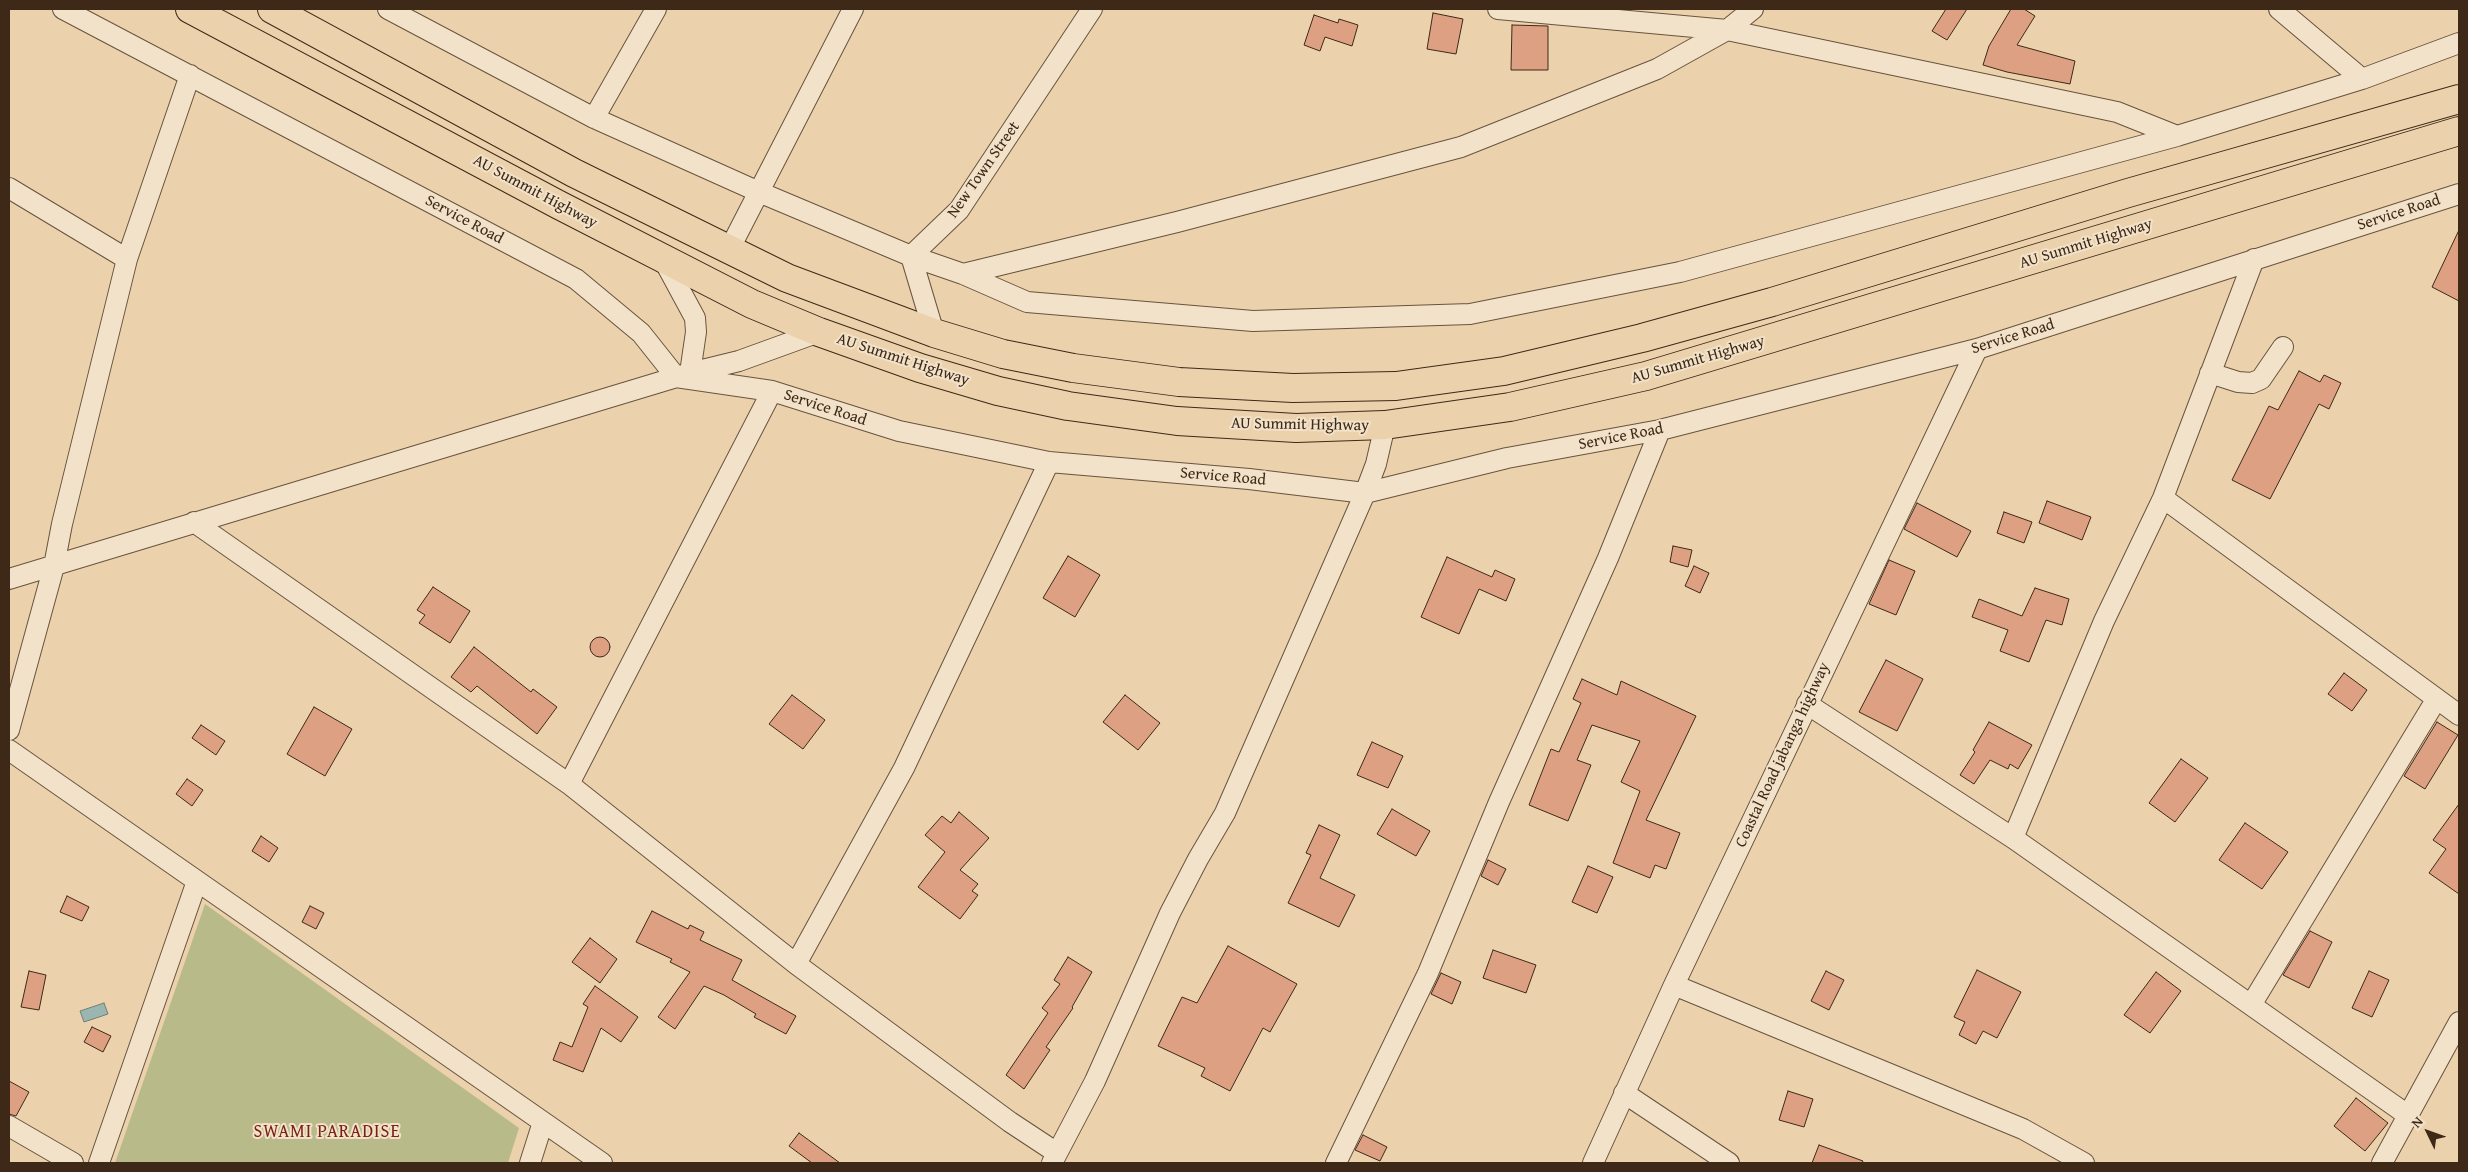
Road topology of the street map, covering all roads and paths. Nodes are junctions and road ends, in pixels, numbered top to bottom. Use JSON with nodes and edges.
{"nodes":[{"id":1,"x":63,"y":9,"type":"edge"},
{"id":2,"x":190,"y":9,"type":"edge"},
{"id":3,"x":272,"y":9,"type":"edge"},
{"id":4,"x":388,"y":9,"type":"edge"},
{"id":5,"x":656,"y":9,"type":"edge"},
{"id":6,"x":853,"y":9,"type":"edge"},
{"id":7,"x":1092,"y":9,"type":"edge"},
{"id":8,"x":1498,"y":9,"type":"edge"},
{"id":9,"x":1753,"y":9,"type":"edge"},
{"id":10,"x":2279,"y":9,"type":"edge"},
{"id":11,"x":1727,"y":30,"type":"junction"},
{"id":12,"x":2459,"y":42,"type":"edge"},
{"id":13,"x":190,"y":75,"type":"junction"},
{"id":14,"x":2362,"y":79,"type":"junction"},
{"id":15,"x":2459,"y":99,"type":"edge"},
{"id":16,"x":594,"y":118,"type":"junction"},
{"id":17,"x":2459,"y":130,"type":"edge"},
{"id":18,"x":2177,"y":136,"type":"junction"},
{"id":19,"x":9,"y":188,"type":"edge"},
{"id":20,"x":759,"y":192,"type":"junction"},
{"id":21,"x":2459,"y":194,"type":"edge"},
{"id":22,"x":730,"y":248,"type":"junction"},
{"id":23,"x":911,"y":256,"type":"junction"},
{"id":24,"x":662,"y":257,"type":"junction"},
{"id":25,"x":127,"y":259,"type":"junction"},
{"id":26,"x":2254,"y":259,"type":"junction"},
{"id":27,"x":963,"y":274,"type":"junction"},
{"id":28,"x":819,"y":332,"type":"junction"},
{"id":29,"x":934,"y":333,"type":"junction"},
{"id":30,"x":2283,"y":347,"type":"dead end"},
{"id":31,"x":1977,"y":349,"type":"junction"},
{"id":32,"x":2210,"y":373,"type":"junction"},
{"id":33,"x":683,"y":375,"type":"junction"},
{"id":34,"x":772,"y":391,"type":"junction"},
{"id":35,"x":1385,"y":426,"type":"junction"},
{"id":36,"x":1660,"y":430,"type":"junction"},
{"id":37,"x":1049,"y":462,"type":"junction"},
{"id":38,"x":1365,"y":493,"type":"junction"},
{"id":39,"x":2162,"y":498,"type":"junction"},
{"id":40,"x":194,"y":522,"type":"junction"},
{"id":41,"x":54,"y":566,"type":"junction"},
{"id":42,"x":9,"y":579,"type":"edge"},
{"id":43,"x":2436,"y":700,"type":"junction"},
{"id":44,"x":1808,"y":704,"type":"junction"},
{"id":45,"x":2459,"y":715,"type":"edge"},
{"id":46,"x":9,"y":730,"type":"edge"},
{"id":47,"x":9,"y":750,"type":"edge"},
{"id":48,"x":569,"y":784,"type":"junction"},
{"id":49,"x":2013,"y":838,"type":"junction"},
{"id":50,"x":197,"y":881,"type":"junction"},
{"id":51,"x":796,"y":964,"type":"junction"},
{"id":52,"x":1674,"y":985,"type":"junction"},
{"id":53,"x":2251,"y":1005,"type":"junction"},
{"id":54,"x":2459,"y":1022,"type":"edge"},
{"id":55,"x":1624,"y":1092,"type":"junction"},
{"id":56,"x":2409,"y":1116,"type":"junction"},
{"id":57,"x":543,"y":1122,"type":"junction"},
{"id":58,"x":9,"y":1126,"type":"edge"},
{"id":59,"x":1055,"y":1158,"type":"edge"},
{"id":60,"x":73,"y":1163,"type":"edge"},
{"id":61,"x":99,"y":1163,"type":"edge"},
{"id":62,"x":530,"y":1163,"type":"edge"},
{"id":63,"x":602,"y":1163,"type":"edge"},
{"id":64,"x":1336,"y":1163,"type":"edge"},
{"id":65,"x":1593,"y":1163,"type":"edge"},
{"id":66,"x":1729,"y":1163,"type":"edge"},
{"id":67,"x":2084,"y":1163,"type":"edge"},
{"id":68,"x":2382,"y":1163,"type":"edge"}],
"edges":[{"from":1,"to":13,"type":"street","name":"Service Road"},
{"from":2,"to":24,"type":"main road","name":"AU Summit Highway"},
{"from":3,"to":22,"type":"main road"},
{"from":4,"to":16,"type":"street"},
{"from":5,"to":16,"type":"street"},
{"from":6,"to":20,"type":"street"},
{"from":7,"to":23,"type":"street","name":"New Town Street"},
{"from":8,"to":11,"type":"street"},
{"from":9,"to":11,"type":"street"},
{"from":10,"to":14,"type":"street"},
{"from":11,"to":18,"type":"street"},
{"from":11,"to":27,"type":"street"},
{"from":12,"to":14,"type":"street"},
{"from":13,"to":25,"type":"street"},
{"from":13,"to":33,"type":"street","name":"Service Road"},
{"from":14,"to":18,"type":"street"},
{"from":15,"to":29,"type":"main road"},
{"from":16,"to":20,"type":"street"},
{"from":17,"to":35,"type":"main road","name":"AU Summit Highway"},
{"from":18,"to":27,"type":"street"},
{"from":19,"to":25,"type":"street"},
{"from":20,"to":22,"type":"street"},
{"from":20,"to":23,"type":"street"},
{"from":21,"to":26,"type":"street","name":"Service Road"},
{"from":22,"to":29,"type":"main road"},
{"from":23,"to":27,"type":"street"},
{"from":23,"to":29,"type":"street"},
{"from":24,"to":28,"type":"main road","name":"AU Summit Highway"},
{"from":24,"to":33,"type":"street"},
{"from":25,"to":41,"type":"street"},
{"from":26,"to":31,"type":"street","name":"Service Road"},
{"from":26,"to":32,"type":"street"},
{"from":28,"to":33,"type":"street"},
{"from":28,"to":35,"type":"main road","name":"AU Summit Highway"},
{"from":30,"to":32,"type":"street"},
{"from":31,"to":36,"type":"street","name":"Service Road"},
{"from":31,"to":44,"type":"street","name":"Coastal Road jabanga highway"},
{"from":32,"to":39,"type":"street"},
{"from":33,"to":34,"type":"street","name":"Service Road"},
{"from":33,"to":40,"type":"street"},
{"from":34,"to":37,"type":"street","name":"Service Road"},
{"from":34,"to":48,"type":"street"},
{"from":35,"to":38,"type":"street"},
{"from":36,"to":38,"type":"street","name":"Service Road"},
{"from":36,"to":64,"type":"street"},
{"from":37,"to":38,"type":"street","name":"Service Road"},
{"from":37,"to":51,"type":"street"},
{"from":38,"to":59,"type":"street"},
{"from":39,"to":43,"type":"street"},
{"from":39,"to":49,"type":"street"},
{"from":40,"to":41,"type":"street"},
{"from":40,"to":48,"type":"street"},
{"from":41,"to":42,"type":"street"},
{"from":41,"to":46,"type":"street"},
{"from":43,"to":45,"type":"street"},
{"from":43,"to":53,"type":"street"},
{"from":44,"to":49,"type":"street"},
{"from":44,"to":52,"type":"street","name":"Coastal Road jabanga highway"},
{"from":47,"to":50,"type":"street"},
{"from":48,"to":51,"type":"street"},
{"from":49,"to":53,"type":"street"},
{"from":50,"to":57,"type":"street"},
{"from":50,"to":61,"type":"street"},
{"from":51,"to":59,"type":"street"},
{"from":52,"to":55,"type":"street","name":"Coastal Road jabanga highway"},
{"from":52,"to":67,"type":"street"},
{"from":53,"to":56,"type":"street"},
{"from":54,"to":56,"type":"street"},
{"from":55,"to":65,"type":"street","name":"Coastal Road jabanga highway"},
{"from":55,"to":66,"type":"street"},
{"from":56,"to":68,"type":"street"},
{"from":57,"to":62,"type":"street"},
{"from":57,"to":63,"type":"street"},
{"from":58,"to":60,"type":"street"}]}
